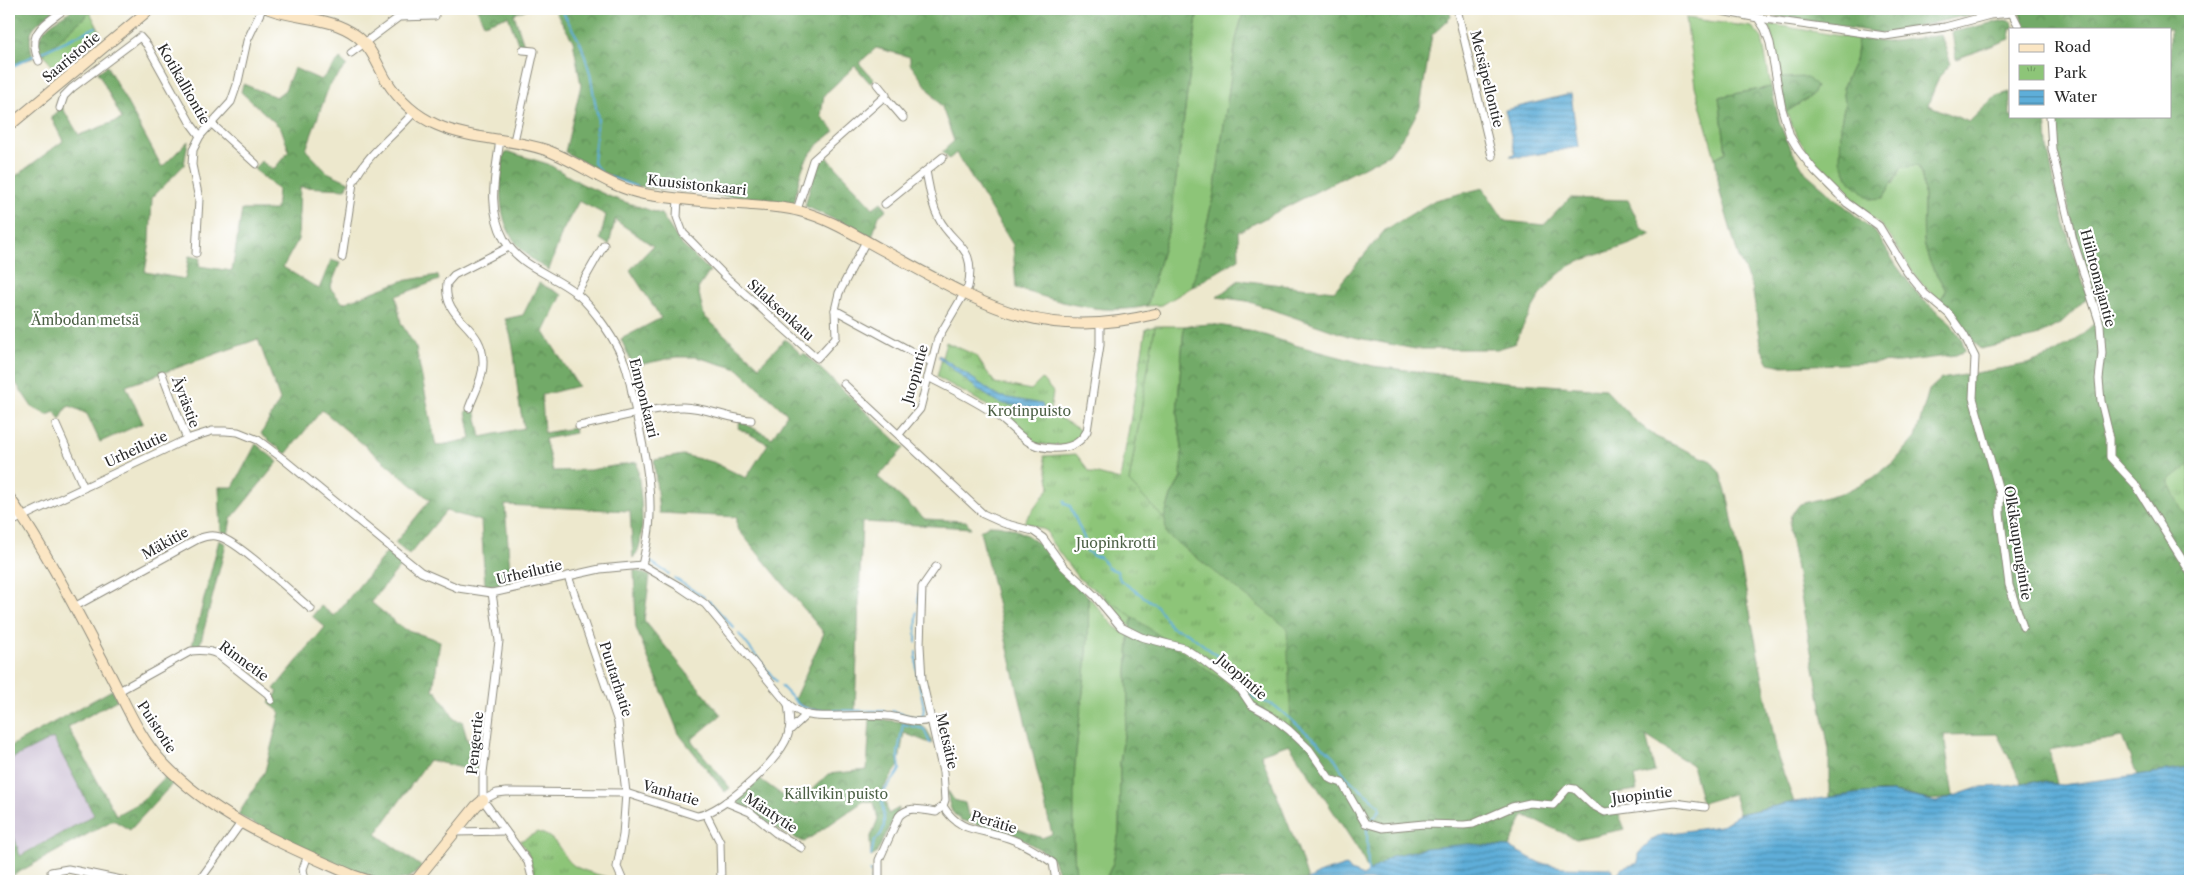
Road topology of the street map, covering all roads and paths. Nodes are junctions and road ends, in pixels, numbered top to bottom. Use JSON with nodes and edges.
{"nodes":[{"id":1,"x":65,"y":9,"type":"edge"},
{"id":2,"x":150,"y":9,"type":"edge"},
{"id":3,"x":262,"y":9,"type":"edge"},
{"id":4,"x":269,"y":9,"type":"edge"},
{"id":5,"x":1457,"y":9,"type":"edge"},
{"id":6,"x":1711,"y":9,"type":"edge"},
{"id":7,"x":435,"y":16,"type":"dead end"},
{"id":8,"x":1758,"y":18,"type":"junction"},
{"id":9,"x":2020,"y":28,"type":"edge"},
{"id":10,"x":364,"y":42,"type":"junction"},
{"id":11,"x":523,"y":50,"type":"dead end"},
{"id":12,"x":351,"y":53,"type":"dead end"},
{"id":13,"x":39,"y":61,"type":"dead end"},
{"id":14,"x":877,"y":84,"type":"dead end"},
{"id":15,"x":885,"y":97,"type":"junction"},
{"id":16,"x":60,"y":108,"type":"dead end"},
{"id":17,"x":414,"y":112,"type":"junction"},
{"id":18,"x":903,"y":118,"type":"dead end"},
{"id":19,"x":2050,"y":118,"type":"edge"},
{"id":20,"x":212,"y":124,"type":"junction"},
{"id":21,"x":9,"y":126,"type":"edge"},
{"id":22,"x":200,"y":136,"type":"junction"},
{"id":23,"x":500,"y":139,"type":"junction"},
{"id":24,"x":514,"y":141,"type":"junction"},
{"id":25,"x":1492,"y":156,"type":"dead end"},
{"id":26,"x":943,"y":157,"type":"dead end"},
{"id":27,"x":256,"y":164,"type":"dead end"},
{"id":28,"x":926,"y":172,"type":"junction"},
{"id":29,"x":678,"y":198,"type":"junction"},
{"id":30,"x":885,"y":204,"type":"dead end"},
{"id":31,"x":797,"y":210,"type":"junction"},
{"id":32,"x":866,"y":241,"type":"junction"},
{"id":33,"x":604,"y":245,"type":"dead end"},
{"id":34,"x":510,"y":247,"type":"junction"},
{"id":35,"x":196,"y":253,"type":"dead end"},
{"id":36,"x":342,"y":257,"type":"dead end"},
{"id":37,"x":964,"y":293,"type":"junction"},
{"id":38,"x":576,"y":294,"type":"junction"},
{"id":39,"x":836,"y":310,"type":"junction"},
{"id":40,"x":1155,"y":314,"type":"dead end"},
{"id":41,"x":1100,"y":324,"type":"junction"},
{"id":42,"x":931,"y":362,"type":"junction"},
{"id":43,"x":162,"y":374,"type":"dead end"},
{"id":44,"x":928,"y":377,"type":"junction"},
{"id":45,"x":844,"y":384,"type":"dead end"},
{"id":46,"x":469,"y":408,"type":"dead end"},
{"id":47,"x":636,"y":415,"type":"junction"},
{"id":48,"x":751,"y":420,"type":"dead end"},
{"id":49,"x":56,"y":425,"type":"dead end"},
{"id":50,"x":579,"y":426,"type":"dead end"},
{"id":51,"x":899,"y":434,"type":"junction"},
{"id":52,"x":187,"y":439,"type":"junction"},
{"id":53,"x":84,"y":488,"type":"junction"},
{"id":54,"x":9,"y":498,"type":"edge"},
{"id":55,"x":23,"y":517,"type":"junction"},
{"id":56,"x":9,"y":523,"type":"edge"},
{"id":57,"x":642,"y":565,"type":"junction"},
{"id":58,"x":936,"y":567,"type":"dead end"},
{"id":59,"x":2190,"y":572,"type":"edge"},
{"id":60,"x":568,"y":576,"type":"junction"},
{"id":61,"x":492,"y":593,"type":"junction"},
{"id":62,"x":74,"y":607,"type":"junction"},
{"id":63,"x":311,"y":609,"type":"dead end"},
{"id":64,"x":2023,"y":627,"type":"dead end"},
{"id":65,"x":119,"y":691,"type":"junction"},
{"id":66,"x":271,"y":700,"type":"dead end"},
{"id":67,"x":788,"y":704,"type":"junction"},
{"id":68,"x":806,"y":715,"type":"junction"},
{"id":69,"x":929,"y":720,"type":"junction"},
{"id":70,"x":789,"y":731,"type":"junction"},
{"id":71,"x":626,"y":793,"type":"junction"},
{"id":72,"x":483,"y":800,"type":"junction"},
{"id":73,"x":726,"y":802,"type":"junction"},
{"id":74,"x":944,"y":806,"type":"junction"},
{"id":75,"x":1705,"y":807,"type":"dead end"},
{"id":76,"x":706,"y":814,"type":"junction"},
{"id":77,"x":241,"y":823,"type":"junction"},
{"id":78,"x":506,"y":831,"type":"junction"},
{"id":79,"x":457,"y":832,"type":"junction"},
{"id":80,"x":802,"y":848,"type":"dead end"},
{"id":81,"x":308,"y":856,"type":"junction"},
{"id":82,"x":51,"y":872,"type":"dead end"},
{"id":83,"x":126,"y":881,"type":"edge"},
{"id":84,"x":199,"y":881,"type":"edge"},
{"id":85,"x":305,"y":881,"type":"edge"},
{"id":86,"x":370,"y":881,"type":"edge"},
{"id":87,"x":410,"y":881,"type":"edge"},
{"id":88,"x":533,"y":881,"type":"edge"},
{"id":89,"x":623,"y":881,"type":"edge"},
{"id":90,"x":721,"y":881,"type":"edge"},
{"id":91,"x":879,"y":881,"type":"edge"},
{"id":92,"x":1056,"y":881,"type":"edge"}],
"edges":[{"from":1,"to":13,"type":"street"},
{"from":2,"to":21,"type":"street","name":"Saaristotie"},
{"from":3,"to":20,"type":"street"},
{"from":4,"to":10,"type":"street","name":"Kuusistonkaari"},
{"from":5,"to":25,"type":"street","name":"Metsäpellontie"},
{"from":6,"to":8,"type":"street"},
{"from":7,"to":10,"type":"street"},
{"from":8,"to":9,"type":"street"},
{"from":8,"to":64,"type":"street","name":"Olkikaupungintie"},
{"from":10,"to":12,"type":"street"},
{"from":10,"to":17,"type":"street","name":"Kuusistonkaari"},
{"from":11,"to":24,"type":"street"},
{"from":14,"to":15,"type":"street"},
{"from":15,"to":18,"type":"street"},
{"from":15,"to":31,"type":"street"},
{"from":16,"to":22,"type":"street","name":"Kotikalliontie"},
{"from":17,"to":23,"type":"street","name":"Kuusistonkaari"},
{"from":17,"to":36,"type":"street"},
{"from":19,"to":59,"type":"street","name":"Hiihtomajantie"},
{"from":20,"to":22,"type":"street"},
{"from":20,"to":27,"type":"street"},
{"from":22,"to":35,"type":"street"},
{"from":23,"to":24,"type":"street","name":"Kuusistonkaari"},
{"from":23,"to":34,"type":"street","name":"Emponkaari"},
{"from":24,"to":29,"type":"street","name":"Kuusistonkaari"},
{"from":26,"to":28,"type":"street"},
{"from":28,"to":30,"type":"street"},
{"from":28,"to":37,"type":"street","name":"Juopintie"},
{"from":29,"to":31,"type":"street","name":"Kuusistonkaari"},
{"from":29,"to":39,"type":"street","name":"Silaksenkatu"},
{"from":31,"to":32,"type":"street","name":"Kuusistonkaari"},
{"from":32,"to":37,"type":"street","name":"Kuusistonkaari"},
{"from":32,"to":39,"type":"street","name":"Silaksenkatu"},
{"from":33,"to":38,"type":"street"},
{"from":34,"to":38,"type":"street","name":"Emponkaari"},
{"from":34,"to":46,"type":"street"},
{"from":37,"to":41,"type":"street","name":"Kuusistonkaari"},
{"from":37,"to":42,"type":"street","name":"Juopintie"},
{"from":38,"to":47,"type":"street","name":"Emponkaari"},
{"from":39,"to":42,"type":"street"},
{"from":40,"to":41,"type":"street","name":"Kuusistonkaari"},
{"from":41,"to":44,"type":"street"},
{"from":42,"to":44,"type":"street","name":"Juopintie"},
{"from":43,"to":52,"type":"street","name":"Äyrästie"},
{"from":44,"to":51,"type":"street","name":"Juopintie"},
{"from":45,"to":51,"type":"street"},
{"from":47,"to":48,"type":"street"},
{"from":47,"to":50,"type":"street"},
{"from":47,"to":57,"type":"street","name":"Emponkaari"},
{"from":49,"to":53,"type":"street"},
{"from":51,"to":75,"type":"street","name":"Juopintie"},
{"from":52,"to":53,"type":"street","name":"Urheilutie"},
{"from":52,"to":61,"type":"street","name":"Urheilutie"},
{"from":53,"to":55,"type":"street","name":"Urheilutie"},
{"from":54,"to":55,"type":"street","name":"Puistotie"},
{"from":55,"to":56,"type":"street","name":"Urheilutie"},
{"from":55,"to":62,"type":"street","name":"Puistotie"},
{"from":57,"to":60,"type":"street","name":"Urheilutie"},
{"from":57,"to":67,"type":"street"},
{"from":58,"to":69,"type":"street","name":"Metsätie"},
{"from":60,"to":61,"type":"street","name":"Urheilutie"},
{"from":60,"to":71,"type":"street","name":"Puutarhatie"},
{"from":61,"to":72,"type":"street","name":"Pengertie"},
{"from":62,"to":63,"type":"street","name":"Mäkitie"},
{"from":62,"to":65,"type":"street","name":"Puistotie"},
{"from":65,"to":66,"type":"street","name":"Rinnetie"},
{"from":65,"to":77,"type":"street","name":"Puistotie"},
{"from":67,"to":68,"type":"street"},
{"from":67,"to":70,"type":"street"},
{"from":68,"to":69,"type":"street"},
{"from":68,"to":70,"type":"street"},
{"from":69,"to":74,"type":"street","name":"Metsätie"},
{"from":70,"to":73,"type":"street","name":"Vanhatie"},
{"from":71,"to":72,"type":"street","name":"Vanhatie"},
{"from":71,"to":76,"type":"street","name":"Vanhatie"},
{"from":71,"to":89,"type":"street","name":"Puutarhatie"},
{"from":72,"to":78,"type":"street"},
{"from":72,"to":79,"type":"street"},
{"from":73,"to":76,"type":"street","name":"Vanhatie"},
{"from":73,"to":80,"type":"street","name":"Mäntytie"},
{"from":74,"to":91,"type":"street"},
{"from":74,"to":92,"type":"street","name":"Perätie"},
{"from":76,"to":90,"type":"street"},
{"from":77,"to":81,"type":"street","name":"Puistotie"},
{"from":77,"to":84,"type":"street"},
{"from":78,"to":79,"type":"street"},
{"from":78,"to":88,"type":"street"},
{"from":79,"to":87,"type":"street"},
{"from":81,"to":85,"type":"street"},
{"from":81,"to":86,"type":"street","name":"Puistotie"},
{"from":82,"to":83,"type":"street"}]}
